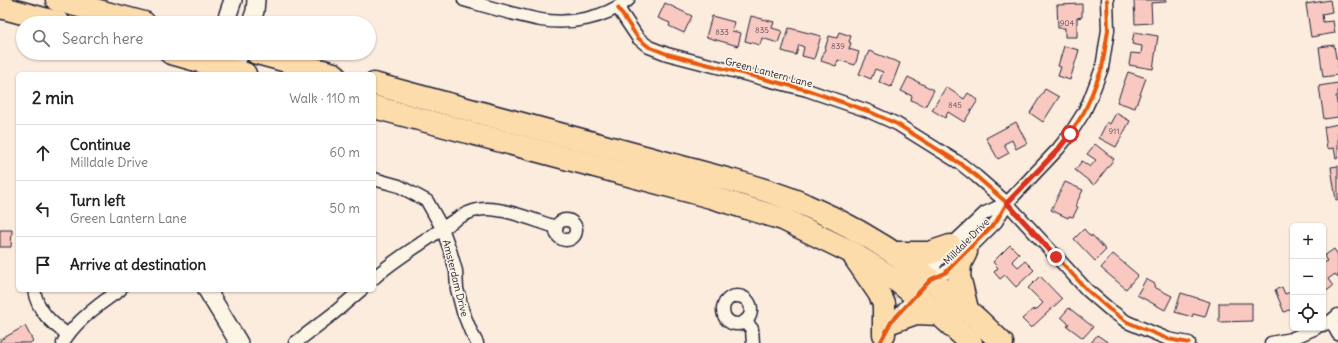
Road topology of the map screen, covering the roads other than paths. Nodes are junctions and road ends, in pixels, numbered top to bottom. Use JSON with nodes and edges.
{"nodes":[{"id":1,"x":57,"y":0,"type":"edge"},
{"id":2,"x":233,"y":0,"type":"edge"},
{"id":3,"x":256,"y":0,"type":"edge"},
{"id":4,"x":464,"y":0,"type":"edge"},
{"id":5,"x":628,"y":0,"type":"edge"},
{"id":6,"x":1107,"y":0,"type":"edge"},
{"id":7,"x":0,"y":7,"type":"edge"},
{"id":8,"x":618,"y":8,"type":"junction"},
{"id":9,"x":33,"y":16,"type":"edge"},
{"id":10,"x":118,"y":16,"type":"edge"},
{"id":11,"x":227,"y":16,"type":"edge"},
{"id":12,"x":254,"y":16,"type":"edge"},
{"id":13,"x":169,"y":60,"type":"edge"},
{"id":14,"x":196,"y":60,"type":"edge"},
{"id":15,"x":283,"y":60,"type":"edge"},
{"id":16,"x":229,"y":67,"type":"edge"},
{"id":17,"x":185,"y":72,"type":"edge"},
{"id":18,"x":327,"y":72,"type":"edge"},
{"id":19,"x":376,"y":85,"type":"edge"},
{"id":20,"x":376,"y":108,"type":"edge"},
{"id":21,"x":376,"y":180,"type":"edge"},
{"id":22,"x":1007,"y":203,"type":"junction"},
{"id":23,"x":556,"y":227,"type":"dead end"},
{"id":24,"x":442,"y":228,"type":"junction"},
{"id":25,"x":958,"y":249,"type":"junction"},
{"id":26,"x":849,"y":251,"type":"junction"},
{"id":27,"x":895,"y":253,"type":"junction"},
{"id":28,"x":376,"y":276,"type":"edge"},
{"id":29,"x":931,"y":279,"type":"junction"},
{"id":30,"x":34,"y":292,"type":"edge"},
{"id":31,"x":117,"y":292,"type":"edge"},
{"id":32,"x":208,"y":292,"type":"edge"},
{"id":33,"x":359,"y":292,"type":"edge"},
{"id":34,"x":916,"y":294,"type":"junction"},
{"id":35,"x":967,"y":309,"type":"junction"},
{"id":36,"x":940,"y":314,"type":"junction"},
{"id":37,"x":1331,"y":321,"type":"edge"},
{"id":38,"x":745,"y":322,"type":"dead end"},
{"id":39,"x":1309,"y":331,"type":"edge"},
{"id":40,"x":885,"y":333,"type":"edge"},
{"id":41,"x":1338,"y":334,"type":"edge"},
{"id":42,"x":65,"y":339,"type":"edge"},
{"id":43,"x":239,"y":343,"type":"edge"},
{"id":44,"x":295,"y":343,"type":"edge"},
{"id":45,"x":476,"y":343,"type":"edge"},
{"id":46,"x":753,"y":343,"type":"edge"},
{"id":47,"x":971,"y":343,"type":"edge"},
{"id":48,"x":1002,"y":343,"type":"edge"},
{"id":49,"x":1189,"y":343,"type":"edge"},
{"id":50,"x":1271,"y":343,"type":"edge"}],
"edges":[{"from":1,"to":10,"type":"highway"},
{"from":2,"to":11,"type":"street"},
{"from":3,"to":12,"type":"street"},
{"from":4,"to":8,"type":"street"},
{"from":5,"to":8,"type":"street"},
{"from":6,"to":22,"type":"street","name":"Milldale Drive"},
{"from":7,"to":9,"type":"highway"},
{"from":8,"to":22,"type":"street","name":"Green Lantern Lane"},
{"from":13,"to":17,"type":"highway"},
{"from":14,"to":16,"type":"highway"},
{"from":15,"to":18,"type":"highway"},
{"from":19,"to":27,"type":"highway"},
{"from":20,"to":26,"type":"highway"},
{"from":21,"to":24,"type":"street","name":"Amsterdam Drive"},
{"from":22,"to":25,"type":"street","name":"Milldale Drive"},
{"from":22,"to":25,"type":"street","name":"Milldale Drive"},
{"from":22,"to":49,"type":"street","name":"Green Lantern Lane"},
{"from":23,"to":24,"type":"street"},
{"from":24,"to":28,"type":"street"},
{"from":24,"to":45,"type":"street","name":"Amsterdam Drive"},
{"from":25,"to":27,"type":"highway"},
{"from":25,"to":29,"type":"street","name":"Milldale Drive"},
{"from":25,"to":29,"type":"street","name":"Milldale Drive"},
{"from":25,"to":35,"type":"highway"},
{"from":26,"to":34,"type":"highway"},
{"from":26,"to":40,"type":"highway"},
{"from":27,"to":29,"type":"highway"},
{"from":29,"to":34,"type":"street"},
{"from":29,"to":35,"type":"highway"},
{"from":30,"to":42,"type":"street"},
{"from":31,"to":42,"type":"street"},
{"from":32,"to":43,"type":"street"},
{"from":33,"to":44,"type":"street"},
{"from":34,"to":36,"type":"highway"},
{"from":34,"to":40,"type":"street"},
{"from":35,"to":48,"type":"highway"},
{"from":36,"to":40,"type":"highway"},
{"from":36,"to":47,"type":"highway"},
{"from":37,"to":41,"type":"street"},
{"from":38,"to":46,"type":"street"},
{"from":39,"to":50,"type":"street"}]}
